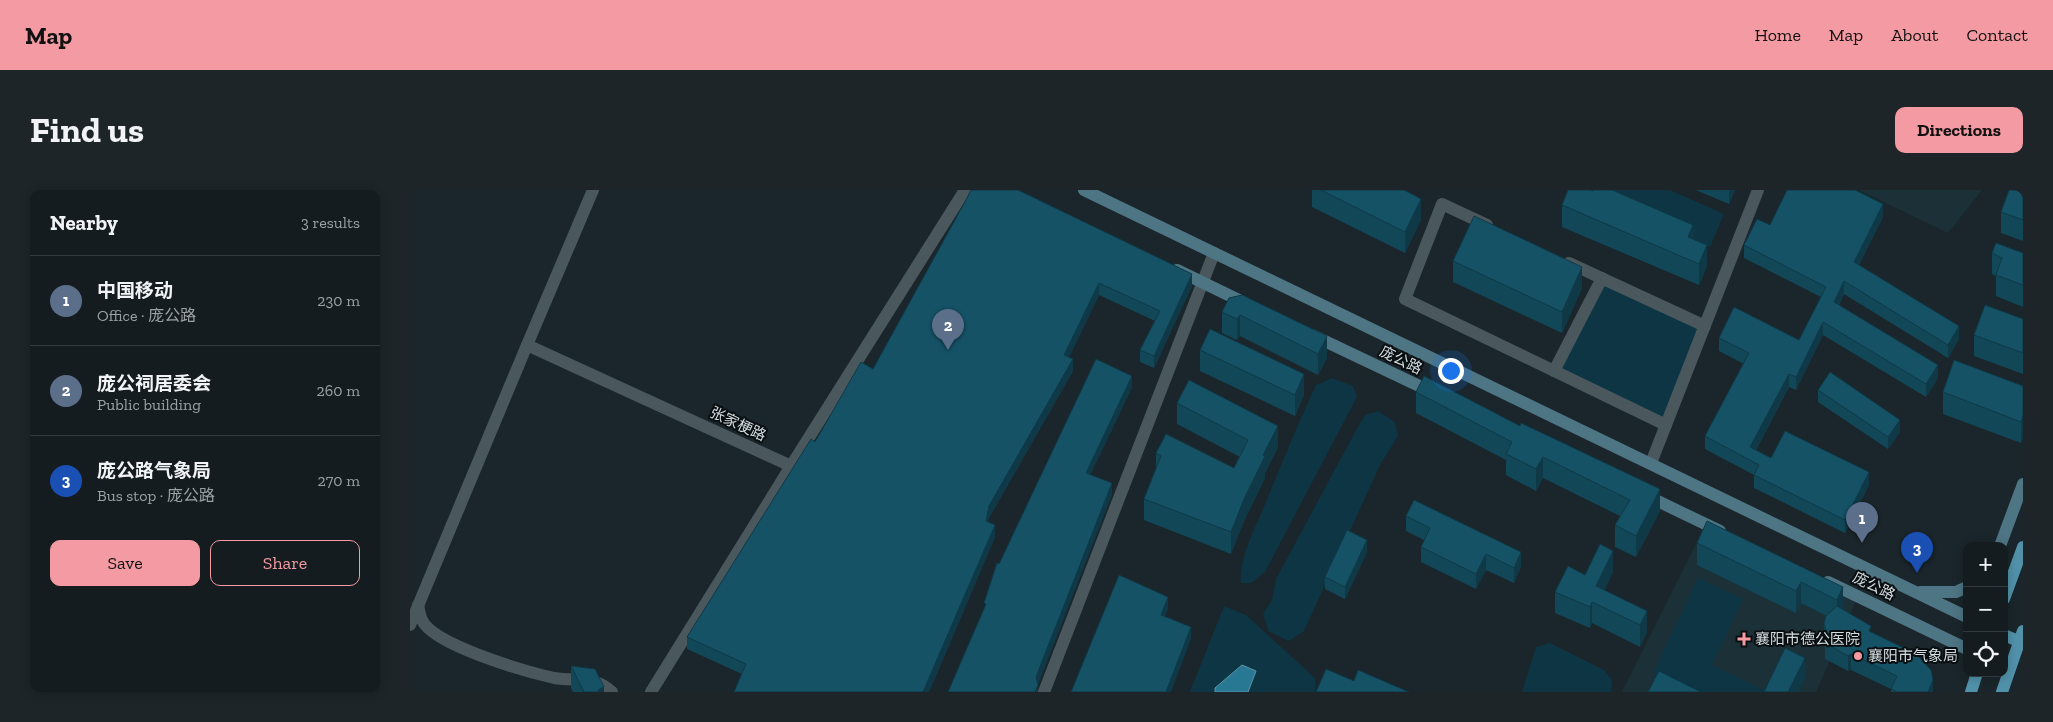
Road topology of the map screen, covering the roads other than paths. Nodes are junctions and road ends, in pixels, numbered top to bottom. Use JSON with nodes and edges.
{"nodes":[{"id":1,"x":593,"y":190,"type":"edge"},
{"id":2,"x":965,"y":190,"type":"edge"},
{"id":3,"x":1084,"y":190,"type":"edge"},
{"id":4,"x":1758,"y":190,"type":"edge"},
{"id":5,"x":1496,"y":229,"type":"edge"},
{"id":6,"x":1214,"y":253,"type":"junction"},
{"id":7,"x":1558,"y":258,"type":"edge"},
{"id":8,"x":1168,"y":266,"type":"edge"},
{"id":9,"x":1602,"y":278,"type":"junction"},
{"id":10,"x":1203,"y":282,"type":"junction"},
{"id":11,"x":1264,"y":312,"type":"edge"},
{"id":12,"x":1705,"y":326,"type":"junction"},
{"id":13,"x":1300,"y":329,"type":"edge"},
{"id":14,"x":527,"y":345,"type":"junction"},
{"id":15,"x":1554,"y":371,"type":"junction"},
{"id":16,"x":1449,"y":401,"type":"edge"},
{"id":17,"x":1666,"y":425,"type":"junction"},
{"id":18,"x":1651,"y":463,"type":"junction"},
{"id":19,"x":791,"y":466,"type":"junction"},
{"id":20,"x":2023,"y":484,"type":"edge"},
{"id":21,"x":1635,"y":490,"type":"edge"},
{"id":22,"x":1733,"y":537,"type":"edge"},
{"id":23,"x":2001,"y":542,"type":"edge"},
{"id":24,"x":2023,"y":547,"type":"edge"},
{"id":25,"x":1813,"y":575,"type":"edge"},
{"id":26,"x":2008,"y":588,"type":"edge"},
{"id":27,"x":1963,"y":589,"type":"edge"},
{"id":28,"x":1918,"y":592,"type":"junction"},
{"id":29,"x":418,"y":605,"type":"junction"},
{"id":30,"x":1963,"y":614,"type":"edge"},
{"id":31,"x":410,"y":625,"type":"edge"},
{"id":32,"x":2008,"y":635,"type":"edge"},
{"id":33,"x":2022,"y":638,"type":"edge"},
{"id":34,"x":1963,"y":647,"type":"edge"},
{"id":35,"x":2013,"y":668,"type":"edge"},
{"id":36,"x":1976,"y":677,"type":"edge"},
{"id":37,"x":612,"y":692,"type":"edge"},
{"id":38,"x":651,"y":692,"type":"edge"},
{"id":39,"x":1044,"y":692,"type":"edge"},
{"id":40,"x":1971,"y":692,"type":"edge"},
{"id":41,"x":2002,"y":692,"type":"edge"}],
"edges":[{"from":1,"to":14,"type":"street"},
{"from":2,"to":19,"type":"street"},
{"from":3,"to":6,"type":"main road","name":"庞公路"},
{"from":4,"to":12,"type":"street"},
{"from":5,"to":15,"type":"street"},
{"from":6,"to":10,"type":"street"},
{"from":6,"to":18,"type":"main road","name":"庞公路"},
{"from":7,"to":9,"type":"street"},
{"from":8,"to":10,"type":"main road"},
{"from":9,"to":12,"type":"street"},
{"from":9,"to":15,"type":"street"},
{"from":10,"to":11,"type":"main road"},
{"from":10,"to":39,"type":"street"},
{"from":12,"to":17,"type":"street"},
{"from":13,"to":16,"type":"main road","name":"庞公路"},
{"from":14,"to":19,"type":"street","name":"张家梗路"},
{"from":14,"to":29,"type":"street"},
{"from":15,"to":17,"type":"street"},
{"from":17,"to":18,"type":"street"},
{"from":18,"to":28,"type":"main road","name":"庞公路"},
{"from":19,"to":38,"type":"street"},
{"from":20,"to":23,"type":"main road"},
{"from":21,"to":22,"type":"main road"},
{"from":24,"to":26,"type":"main road"},
{"from":25,"to":34,"type":"main road","name":"庞公路"},
{"from":27,"to":28,"type":"main road"},
{"from":28,"to":30,"type":"main road","name":"庞公路"},
{"from":29,"to":31,"type":"street"},
{"from":29,"to":37,"type":"street"},
{"from":32,"to":33,"type":"main road"},
{"from":33,"to":35,"type":"main road"},
{"from":35,"to":41,"type":"main road"},
{"from":36,"to":40,"type":"main road"}]}
